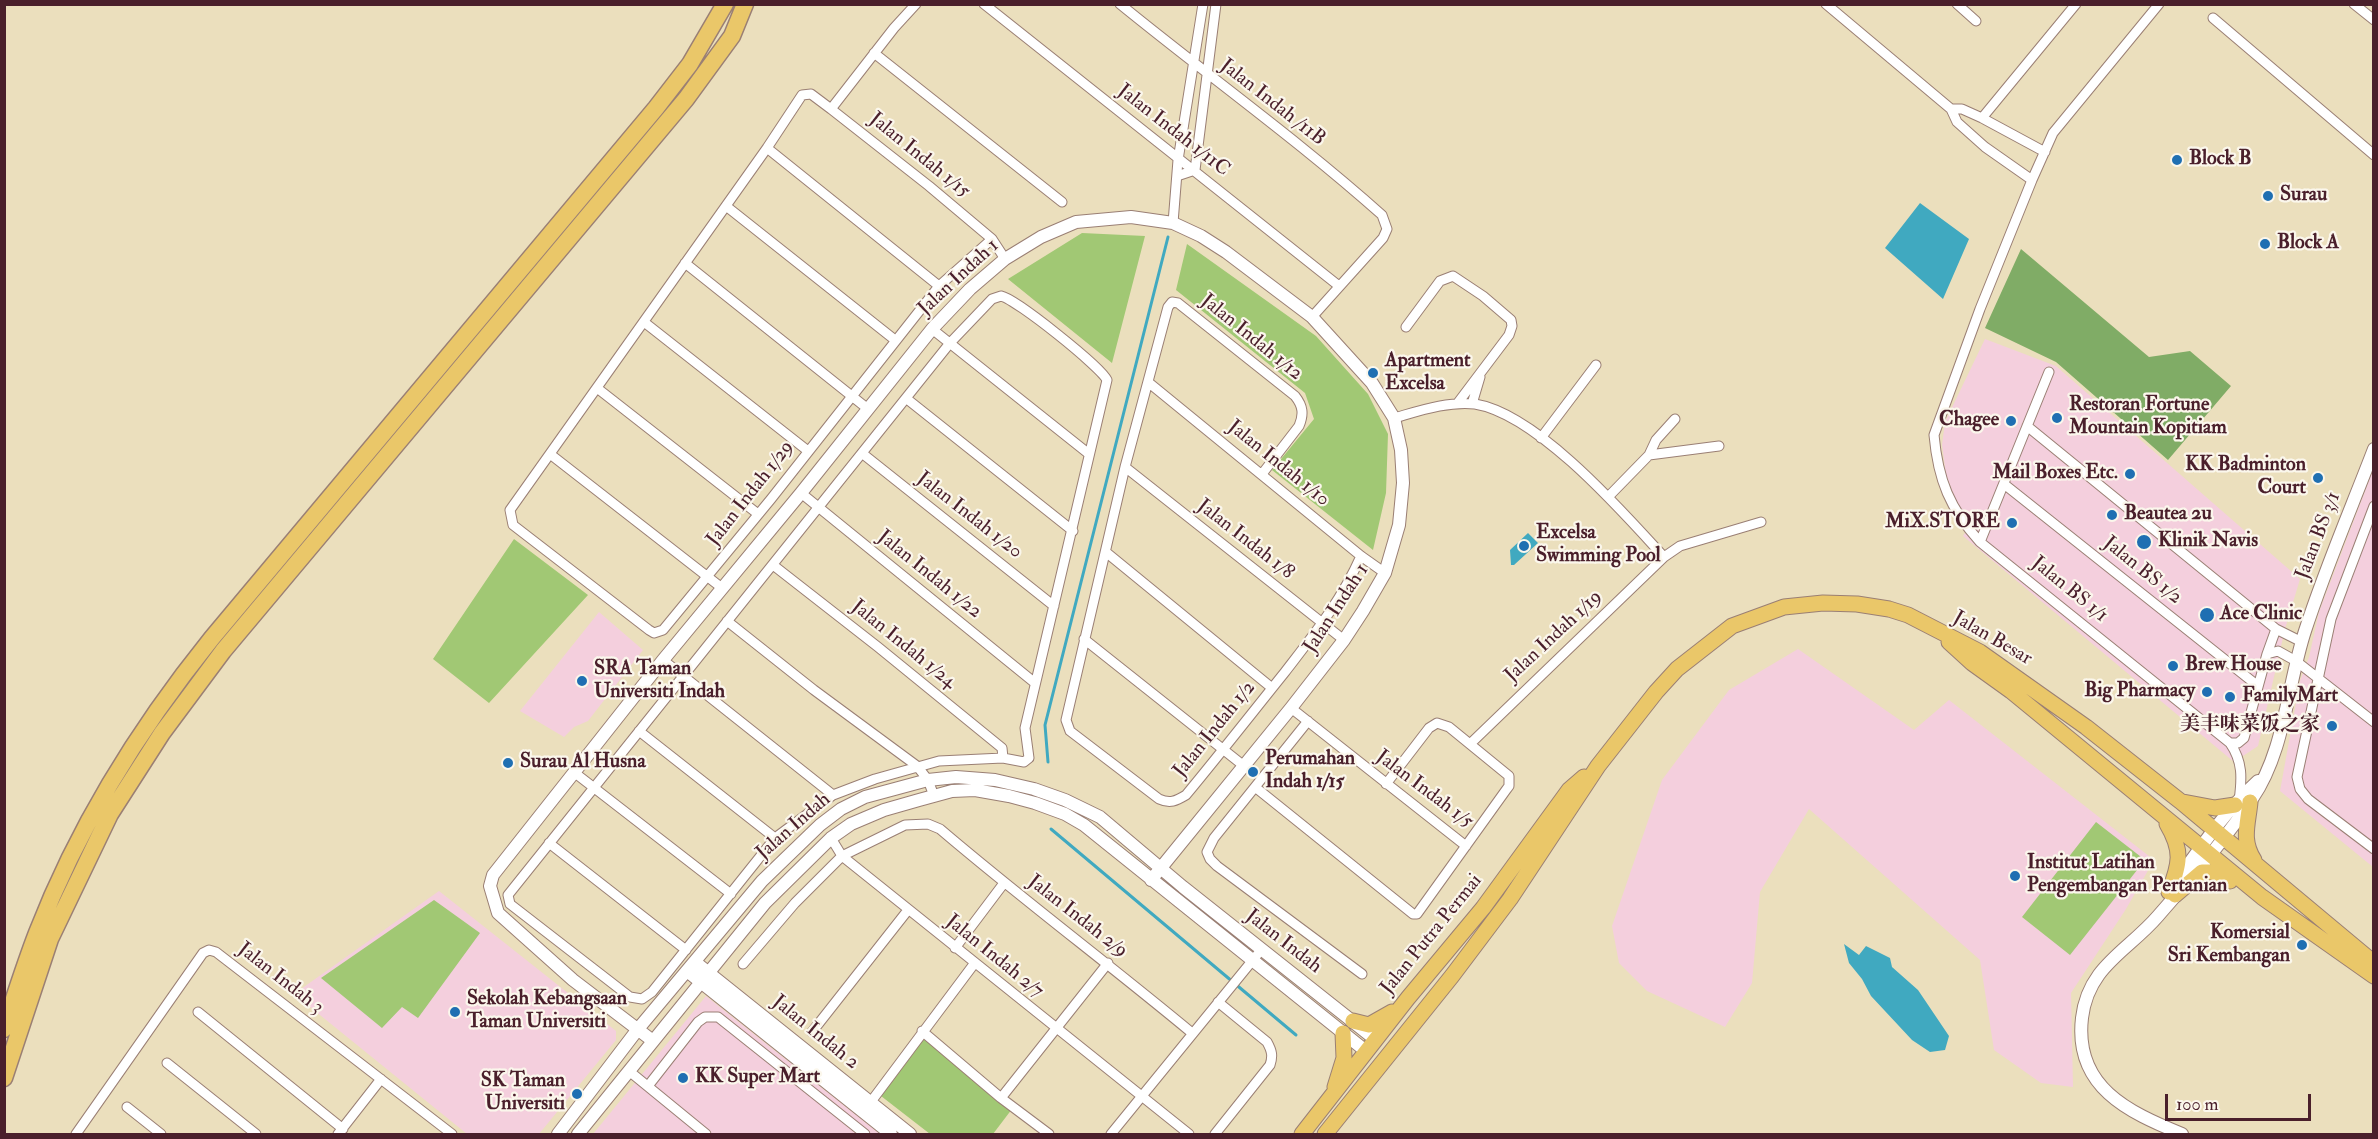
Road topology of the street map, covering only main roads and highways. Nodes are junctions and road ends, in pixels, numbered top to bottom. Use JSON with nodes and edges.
{"nodes":[{"id":1,"x":725,"y":4,"type":"edge"},
{"id":2,"x":746,"y":4,"type":"edge"},
{"id":3,"x":1935,"y":630,"type":"junction"},
{"id":4,"x":1598,"y":766,"type":"junction"},
{"id":5,"x":2180,"y":801,"type":"junction"},
{"id":6,"x":2160,"y":813,"type":"junction"},
{"id":7,"x":2260,"y":869,"type":"junction"},
{"id":8,"x":2262,"y":897,"type":"junction"},
{"id":9,"x":2373,"y":963,"type":"edge"},
{"id":10,"x":2373,"y":976,"type":"edge"},
{"id":11,"x":1408,"y":998,"type":"junction"},
{"id":12,"x":1421,"y":1014,"type":"junction"},
{"id":13,"x":4,"y":1029,"type":"edge"},
{"id":14,"x":1374,"y":1048,"type":"junction"},
{"id":15,"x":4,"y":1078,"type":"edge"},
{"id":16,"x":1356,"y":1094,"type":"junction"},
{"id":17,"x":1330,"y":1101,"type":"junction"},
{"id":18,"x":1302,"y":1134,"type":"edge"},
{"id":19,"x":1324,"y":1134,"type":"edge"}],
"edges":[{"from":1,"to":13,"type":"highway"},
{"from":2,"to":15,"type":"highway"},
{"from":3,"to":4,"type":"main road","name":"Jalan Putra Permai"},
{"from":3,"to":5,"type":"main road","name":"Jalan Besar"},
{"from":3,"to":6,"type":"main road","name":"Jalan Besar"},
{"from":4,"to":11,"type":"main road","name":"Jalan Putra Permai"},
{"from":4,"to":12,"type":"main road","name":"Jalan Putra Permai"},
{"from":5,"to":7,"type":"main road","name":"Jalan Besar"},
{"from":5,"to":7,"type":"main road"},
{"from":6,"to":8,"type":"main road","name":"Jalan Besar"},
{"from":6,"to":8,"type":"main road"},
{"from":7,"to":9,"type":"main road","name":"Jalan Besar"},
{"from":8,"to":10,"type":"main road","name":"Jalan Besar"},
{"from":11,"to":14,"type":"main road","name":"Jalan Putra Permai"},
{"from":11,"to":17,"type":"main road"},
{"from":12,"to":14,"type":"main road"},
{"from":12,"to":16,"type":"main road","name":"Jalan Putra Permai"},
{"from":14,"to":16,"type":"main road"},
{"from":14,"to":17,"type":"main road","name":"Jalan Putra Permai"},
{"from":16,"to":19,"type":"main road","name":"Jalan Putra Permai"},
{"from":17,"to":18,"type":"main road","name":"Jalan Putra Permai"}]}
